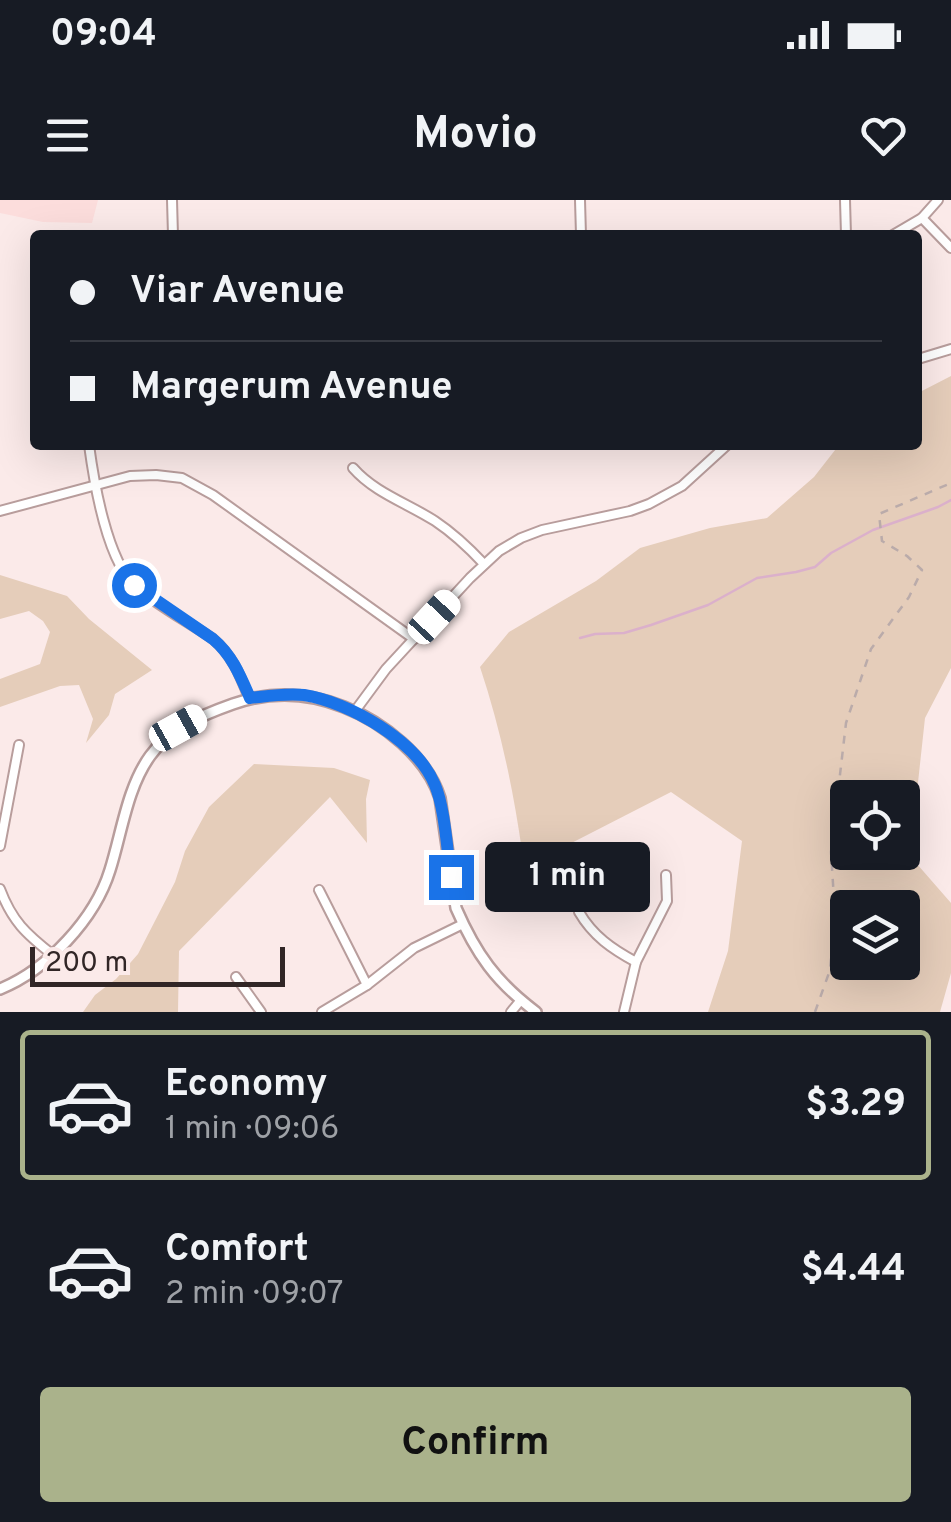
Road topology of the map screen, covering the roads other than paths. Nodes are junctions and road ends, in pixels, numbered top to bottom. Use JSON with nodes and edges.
{"nodes":[{"id":1,"x":172,"y":200,"type":"edge"},
{"id":2,"x":580,"y":200,"type":"edge"},
{"id":3,"x":845,"y":200,"type":"edge"},
{"id":4,"x":938,"y":200,"type":"edge"},
{"id":5,"x":922,"y":218,"type":"junction"},
{"id":6,"x":173,"y":230,"type":"edge"},
{"id":7,"x":581,"y":230,"type":"edge"},
{"id":8,"x":846,"y":230,"type":"edge"},
{"id":9,"x":905,"y":230,"type":"edge"},
{"id":10,"x":951,"y":248,"type":"edge"},
{"id":11,"x":951,"y":349,"type":"edge"},
{"id":12,"x":922,"y":358,"type":"edge"},
{"id":13,"x":89,"y":450,"type":"edge"},
{"id":14,"x":722,"y":450,"type":"edge"},
{"id":15,"x":352,"y":468,"type":"dead end"},
{"id":16,"x":96,"y":486,"type":"junction"},
{"id":17,"x":0,"y":511,"type":"edge"},
{"id":18,"x":484,"y":564,"type":"junction"},
{"id":19,"x":414,"y":639,"type":"junction"},
{"id":20,"x":250,"y":698,"type":"junction"},
{"id":21,"x":356,"y":711,"type":"junction"},
{"id":22,"x":19,"y":745,"type":"dead end"},
{"id":23,"x":0,"y":846,"type":"edge"},
{"id":24,"x":666,"y":875,"type":"dead end"},
{"id":25,"x":0,"y":889,"type":"edge"},
{"id":26,"x":319,"y":890,"type":"dead end"},
{"id":27,"x":579,"y":912,"type":"dead end"},
{"id":28,"x":463,"y":924,"type":"junction"},
{"id":29,"x":52,"y":955,"type":"junction"},
{"id":30,"x":636,"y":962,"type":"junction"},
{"id":31,"x":236,"y":977,"type":"dead end"},
{"id":32,"x":367,"y":985,"type":"junction"},
{"id":33,"x":0,"y":989,"type":"edge"},
{"id":34,"x":520,"y":1000,"type":"junction"},
{"id":35,"x":261,"y":1012,"type":"edge"},
{"id":36,"x":322,"y":1012,"type":"edge"},
{"id":37,"x":511,"y":1012,"type":"edge"},
{"id":38,"x":536,"y":1012,"type":"edge"},
{"id":39,"x":624,"y":1012,"type":"edge"}],
"edges":[{"from":1,"to":6,"type":"street"},
{"from":2,"to":7,"type":"street"},
{"from":3,"to":8,"type":"street"},
{"from":4,"to":5,"type":"street"},
{"from":5,"to":9,"type":"street"},
{"from":5,"to":10,"type":"street"},
{"from":11,"to":12,"type":"street"},
{"from":13,"to":16,"type":"street"},
{"from":14,"to":18,"type":"street"},
{"from":15,"to":18,"type":"street"},
{"from":16,"to":17,"type":"street"},
{"from":16,"to":19,"type":"street"},
{"from":16,"to":20,"type":"street"},
{"from":18,"to":19,"type":"street"},
{"from":19,"to":21,"type":"street"},
{"from":20,"to":21,"type":"street"},
{"from":20,"to":29,"type":"street"},
{"from":21,"to":28,"type":"street"},
{"from":22,"to":23,"type":"street"},
{"from":24,"to":30,"type":"street"},
{"from":25,"to":29,"type":"street"},
{"from":26,"to":32,"type":"street"},
{"from":27,"to":30,"type":"street"},
{"from":28,"to":32,"type":"street"},
{"from":28,"to":34,"type":"street"},
{"from":29,"to":33,"type":"street"},
{"from":30,"to":39,"type":"street"},
{"from":31,"to":35,"type":"street"},
{"from":32,"to":36,"type":"street"},
{"from":34,"to":37,"type":"street"},
{"from":34,"to":38,"type":"street"}]}
